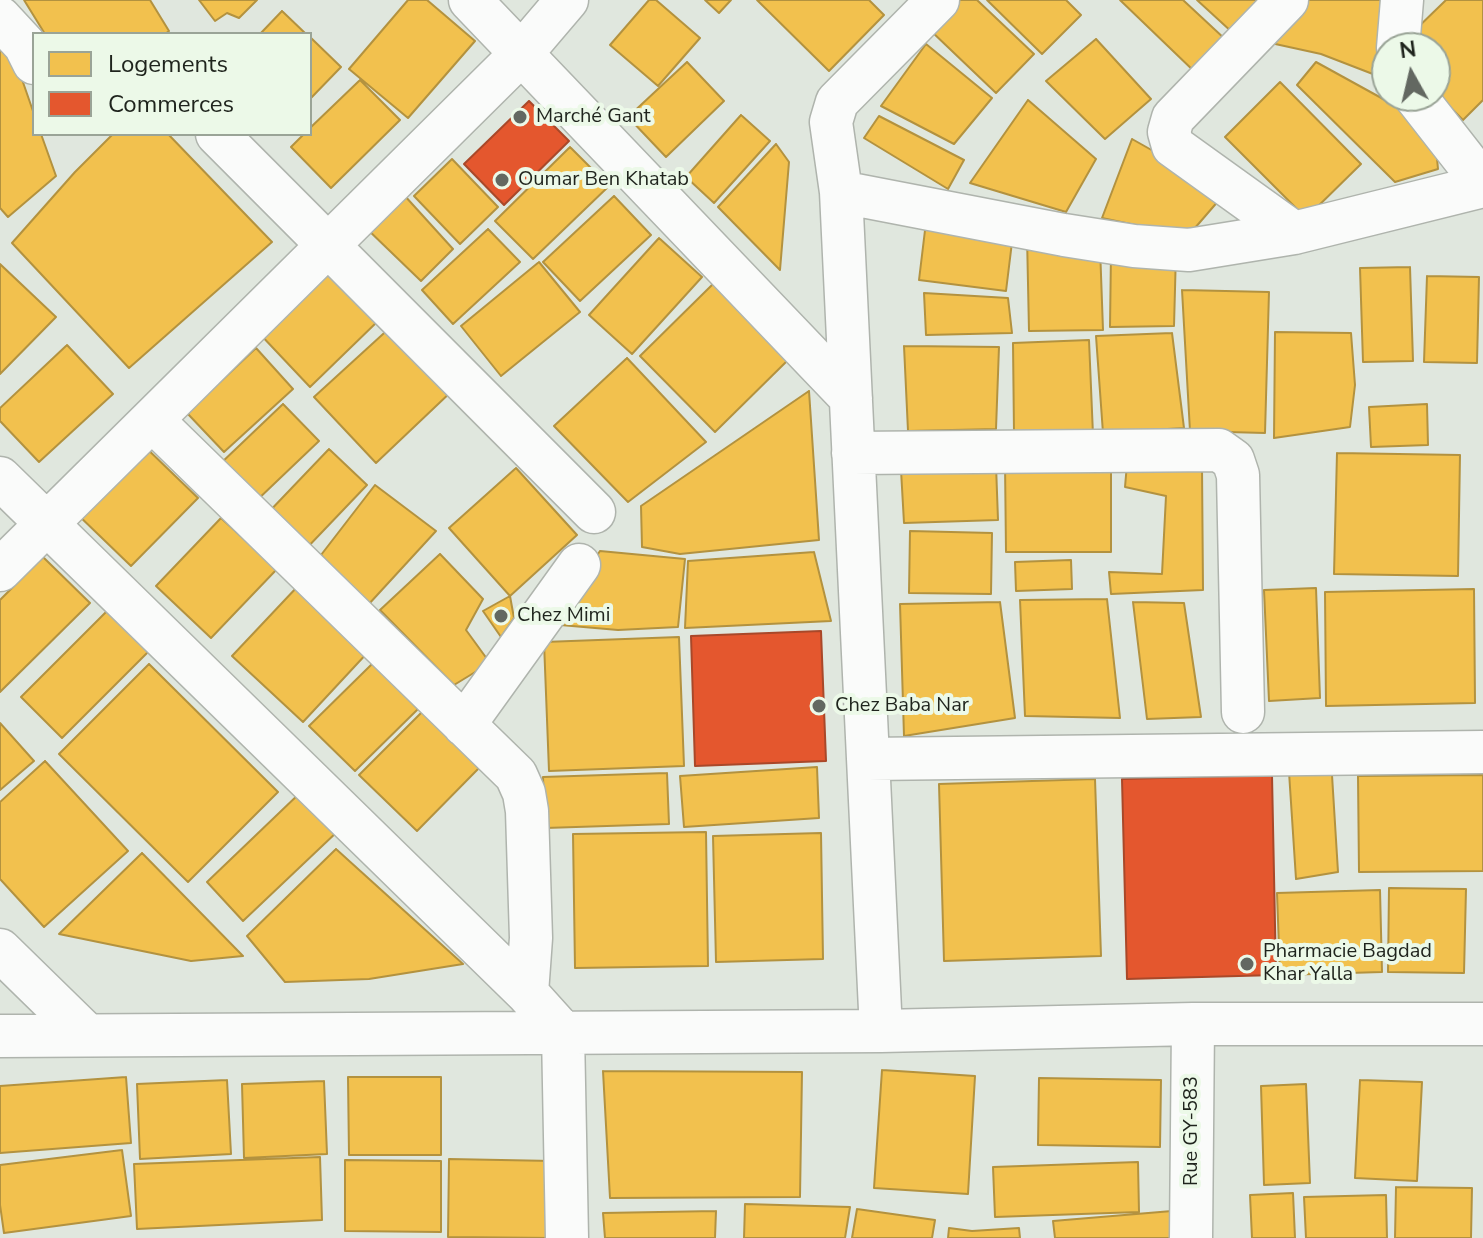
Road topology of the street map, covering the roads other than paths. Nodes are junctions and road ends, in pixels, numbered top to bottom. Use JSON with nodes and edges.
{"nodes":[{"id":1,"x":470,"y":0,"type":"edge"},
{"id":2,"x":567,"y":0,"type":"edge"},
{"id":3,"x":938,"y":0,"type":"edge"},
{"id":4,"x":1287,"y":0,"type":"edge"},
{"id":5,"x":1402,"y":0,"type":"edge"},
{"id":6,"x":0,"y":18,"type":"edge"},
{"id":7,"x":1399,"y":32,"type":"edge"},
{"id":8,"x":521,"y":54,"type":"junction"},
{"id":9,"x":32,"y":59,"type":"edge"},
{"id":10,"x":1427,"y":112,"type":"edge"},
{"id":11,"x":219,"y":136,"type":"edge"},
{"id":12,"x":1483,"y":185,"type":"edge"},
{"id":13,"x":841,"y":192,"type":"junction"},
{"id":14,"x":1294,"y":233,"type":"junction"},
{"id":15,"x":327,"y":246,"type":"junction"},
{"id":16,"x":851,"y":398,"type":"junction"},
{"id":17,"x":152,"y":420,"type":"junction"},
{"id":18,"x":853,"y":453,"type":"junction"},
{"id":19,"x":0,"y":478,"type":"edge"},
{"id":20,"x":594,"y":512,"type":"dead end"},
{"id":21,"x":47,"y":524,"type":"junction"},
{"id":22,"x":579,"y":565,"type":"dead end"},
{"id":23,"x":0,"y":570,"type":"edge"},
{"id":24,"x":1243,"y":712,"type":"dead end"},
{"id":25,"x":464,"y":725,"type":"junction"},
{"id":26,"x":1483,"y":752,"type":"edge"},
{"id":27,"x":868,"y":759,"type":"junction"},
{"id":28,"x":0,"y":950,"type":"edge"},
{"id":29,"x":527,"y":993,"type":"junction"},
{"id":30,"x":1193,"y":1024,"type":"junction"},
{"id":31,"x":1483,"y":1024,"type":"edge"},
{"id":32,"x":881,"y":1031,"type":"junction"},
{"id":33,"x":563,"y":1033,"type":"junction"},
{"id":34,"x":87,"y":1035,"type":"junction"},
{"id":35,"x":0,"y":1036,"type":"edge"},
{"id":36,"x":567,"y":1238,"type":"edge"},
{"id":37,"x":1191,"y":1238,"type":"edge"}],
"edges":[{"from":1,"to":8,"type":"street"},
{"from":2,"to":8,"type":"street"},
{"from":3,"to":13,"type":"street"},
{"from":4,"to":14,"type":"street"},
{"from":5,"to":7,"type":"street"},
{"from":6,"to":9,"type":"street"},
{"from":8,"to":15,"type":"street"},
{"from":8,"to":16,"type":"street"},
{"from":10,"to":12,"type":"street"},
{"from":11,"to":15,"type":"street"},
{"from":12,"to":14,"type":"street"},
{"from":13,"to":14,"type":"street"},
{"from":13,"to":16,"type":"street"},
{"from":15,"to":17,"type":"street"},
{"from":15,"to":20,"type":"street"},
{"from":16,"to":18,"type":"street"},
{"from":17,"to":21,"type":"street"},
{"from":17,"to":25,"type":"street"},
{"from":18,"to":24,"type":"street"},
{"from":18,"to":27,"type":"street"},
{"from":19,"to":21,"type":"street"},
{"from":21,"to":23,"type":"street"},
{"from":21,"to":29,"type":"street"},
{"from":22,"to":25,"type":"street"},
{"from":25,"to":29,"type":"street"},
{"from":26,"to":27,"type":"street"},
{"from":27,"to":32,"type":"street"},
{"from":28,"to":34,"type":"street"},
{"from":29,"to":33,"type":"street"},
{"from":30,"to":31,"type":"street"},
{"from":30,"to":32,"type":"street"},
{"from":30,"to":37,"type":"street","name":"Rue GY-583"},
{"from":32,"to":33,"type":"street"},
{"from":33,"to":34,"type":"street"},
{"from":33,"to":36,"type":"street"},
{"from":34,"to":35,"type":"street"}]}
